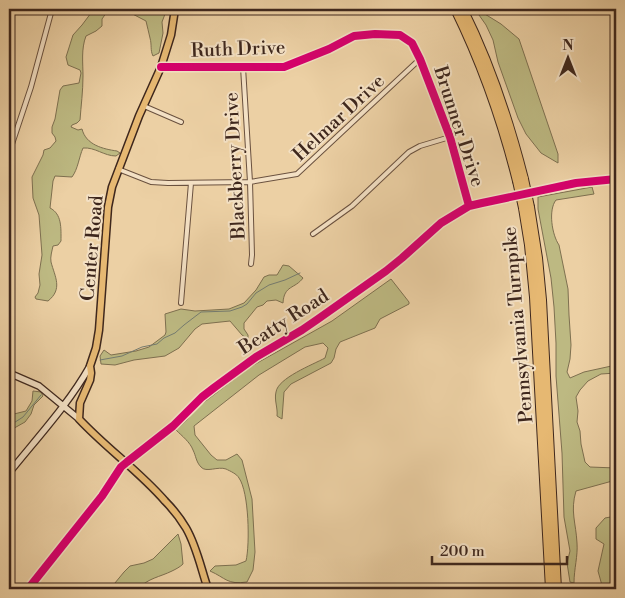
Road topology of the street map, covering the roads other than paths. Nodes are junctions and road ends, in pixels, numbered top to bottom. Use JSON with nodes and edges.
{"nodes":[{"id":1,"x":58,"y":9,"type":"edge"},
{"id":2,"x":175,"y":9,"type":"edge"},
{"id":3,"x":455,"y":9,"type":"edge"},
{"id":4,"x":463,"y":9,"type":"edge"},
{"id":5,"x":400,"y":35,"type":"joint"},
{"id":6,"x":420,"y":59,"type":"junction"},
{"id":7,"x":161,"y":67,"type":"junction"},
{"id":8,"x":243,"y":67,"type":"junction"},
{"id":9,"x":144,"y":106,"type":"junction"},
{"id":10,"x":181,"y":122,"type":"dead end"},
{"id":11,"x":450,"y":136,"type":"junction"},
{"id":12,"x":9,"y":153,"type":"edge"},
{"id":13,"x":118,"y":169,"type":"junction"},
{"id":14,"x":616,"y":179,"type":"edge"},
{"id":15,"x":520,"y":180,"type":"junction"},
{"id":16,"x":250,"y":182,"type":"junction"},
{"id":17,"x":191,"y":183,"type":"junction"},
{"id":18,"x":469,"y":206,"type":"junction"},
{"id":19,"x":526,"y":208,"type":"junction"},
{"id":20,"x":9,"y":219,"type":"edge"},
{"id":21,"x":313,"y":234,"type":"dead end"},
{"id":22,"x":9,"y":248,"type":"edge"},
{"id":23,"x":251,"y":264,"type":"dead end"},
{"id":24,"x":181,"y":304,"type":"dead end"},
{"id":25,"x":90,"y":366,"type":"junction"},
{"id":26,"x":9,"y":373,"type":"edge"},
{"id":27,"x":64,"y":405,"type":"junction"},
{"id":28,"x":79,"y":419,"type":"junction"},
{"id":29,"x":127,"y":462,"type":"junction"},
{"id":30,"x":9,"y":473,"type":"edge"},
{"id":31,"x":28,"y":589,"type":"edge"},
{"id":32,"x":208,"y":589,"type":"edge"},
{"id":33,"x":550,"y":589,"type":"edge"},
{"id":34,"x":557,"y":589,"type":"edge"}],
"edges":[{"from":1,"to":12,"type":"street"},
{"from":2,"to":7,"type":"main road","name":"Center Road"},
{"from":3,"to":15,"type":"highway","name":"Pennsylvania Turnpike"},
{"from":4,"to":15,"type":"highway","name":"Pennsylvania Turnpike"},
{"from":5,"to":6,"type":"street","name":"Brunner Drive"},
{"from":5,"to":8,"type":"street","name":"Ruth Drive"},
{"from":6,"to":11,"type":"street","name":"Brunner Drive"},
{"from":6,"to":16,"type":"street","name":"Helmar Drive"},
{"from":7,"to":8,"type":"street","name":"Ruth Drive"},
{"from":7,"to":9,"type":"main road","name":"Center Road"},
{"from":8,"to":16,"type":"street","name":"Blackberry Drive"},
{"from":9,"to":10,"type":"street"},
{"from":9,"to":13,"type":"main road","name":"Center Road"},
{"from":11,"to":18,"type":"street","name":"Brunner Drive"},
{"from":11,"to":21,"type":"street"},
{"from":13,"to":17,"type":"street","name":"Helmar Drive"},
{"from":13,"to":25,"type":"main road","name":"Center Road"},
{"from":14,"to":18,"type":"street","name":"Beatty Road"},
{"from":15,"to":19,"type":"highway","name":"Pennsylvania Turnpike","bridge":true},
{"from":16,"to":17,"type":"street","name":"Helmar Drive"},
{"from":16,"to":23,"type":"street","name":"Blackberry Drive"},
{"from":17,"to":24,"type":"street"},
{"from":18,"to":29,"type":"street","name":"Beatty Road"},
{"from":19,"to":33,"type":"highway","name":"Pennsylvania Turnpike"},
{"from":19,"to":34,"type":"highway","name":"Pennsylvania Turnpike"},
{"from":20,"to":22,"type":"street"},
{"from":25,"to":27,"type":"street","name":"Center Road"},
{"from":25,"to":28,"type":"main road"},
{"from":26,"to":27,"type":"street"},
{"from":27,"to":28,"type":"street"},
{"from":27,"to":30,"type":"street","name":"Center Road"},
{"from":28,"to":29,"type":"main road"},
{"from":29,"to":31,"type":"street","name":"Beatty Road"},
{"from":29,"to":32,"type":"main road"}]}
